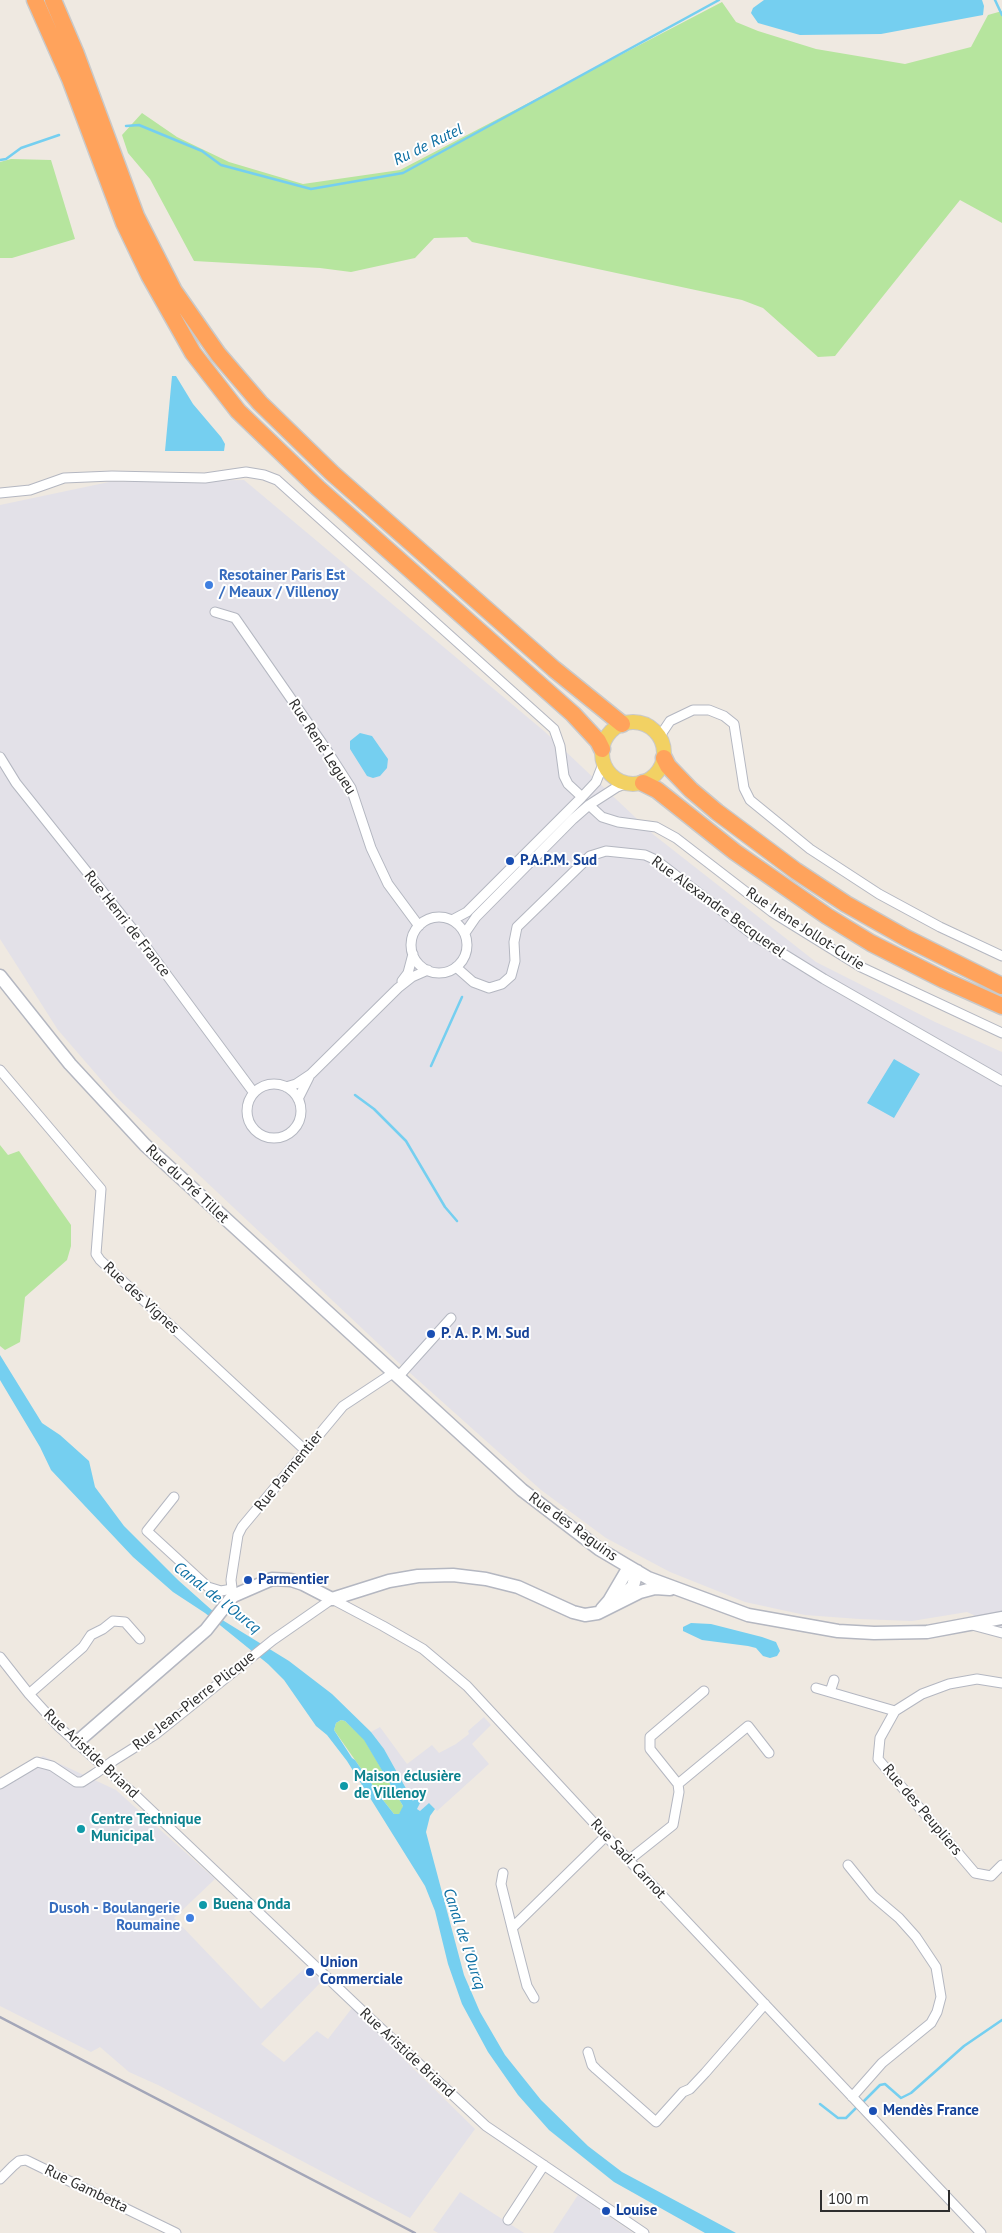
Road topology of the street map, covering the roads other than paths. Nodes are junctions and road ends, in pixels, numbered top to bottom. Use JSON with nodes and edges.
{"nodes":[{"id":1,"x":35,"y":0,"type":"edge"},
{"id":2,"x":53,"y":0,"type":"edge"},
{"id":3,"x":0,"y":493,"type":"edge"},
{"id":4,"x":215,"y":612,"type":"dead end"},
{"id":5,"x":622,"y":724,"type":"junction"},
{"id":6,"x":660,"y":736,"type":"junction"},
{"id":7,"x":0,"y":756,"type":"edge"},
{"id":8,"x":603,"y":757,"type":"junction"},
{"id":9,"x":664,"y":758,"type":"junction"},
{"id":10,"x":643,"y":783,"type":"junction"},
{"id":11,"x":625,"y":784,"type":"junction"},
{"id":12,"x":582,"y":797,"type":"junction"},
{"id":13,"x":589,"y":805,"type":"junction"},
{"id":14,"x":452,"y":920,"type":"junction"},
{"id":15,"x":419,"y":926,"type":"junction"},
{"id":16,"x":465,"y":934,"type":"junction"},
{"id":17,"x":413,"y":954,"type":"junction"},
{"id":18,"x":1002,"y":956,"type":"edge"},
{"id":19,"x":456,"y":967,"type":"junction"},
{"id":20,"x":428,"y":970,"type":"junction"},
{"id":21,"x":0,"y":976,"type":"edge"},
{"id":22,"x":1002,"y":986,"type":"edge"},
{"id":23,"x":398,"y":988,"type":"junction"},
{"id":24,"x":1002,"y":1006,"type":"edge"},
{"id":25,"x":1002,"y":1033,"type":"edge"},
{"id":26,"x":0,"y":1070,"type":"edge"},
{"id":27,"x":311,"y":1074,"type":"junction"},
{"id":28,"x":1002,"y":1081,"type":"edge"},
{"id":29,"x":286,"y":1087,"type":"junction"},
{"id":30,"x":254,"y":1093,"type":"junction"},
{"id":31,"x":298,"y":1098,"type":"junction"},
{"id":32,"x":451,"y":1318,"type":"dead end"},
{"id":33,"x":395,"y":1375,"type":"junction"},
{"id":34,"x":306,"y":1451,"type":"junction"},
{"id":35,"x":174,"y":1497,"type":"dead end"},
{"id":36,"x":633,"y":1569,"type":"junction"},
{"id":37,"x":678,"y":1590,"type":"junction"},
{"id":38,"x":230,"y":1596,"type":"junction"},
{"id":39,"x":332,"y":1599,"type":"junction"},
{"id":40,"x":610,"y":1607,"type":"junction"},
{"id":41,"x":598,"y":1613,"type":"junction"},
{"id":42,"x":1002,"y":1618,"type":"edge"},
{"id":43,"x":969,"y":1625,"type":"junction"},
{"id":44,"x":1002,"y":1633,"type":"edge"},
{"id":45,"x":140,"y":1639,"type":"dead end"},
{"id":46,"x":0,"y":1657,"type":"edge"},
{"id":47,"x":834,"y":1680,"type":"dead end"},
{"id":48,"x":1002,"y":1683,"type":"edge"},
{"id":49,"x":816,"y":1688,"type":"dead end"},
{"id":50,"x":704,"y":1691,"type":"dead end"},
{"id":51,"x":830,"y":1692,"type":"junction"},
{"id":52,"x":29,"y":1694,"type":"junction"},
{"id":53,"x":895,"y":1710,"type":"junction"},
{"id":54,"x":77,"y":1742,"type":"junction"},
{"id":55,"x":769,"y":1753,"type":"dead end"},
{"id":56,"x":0,"y":1784,"type":"edge"},
{"id":57,"x":678,"y":1784,"type":"junction"},
{"id":58,"x":606,"y":1836,"type":"junction"},
{"id":59,"x":629,"y":1860,"type":"junction"},
{"id":60,"x":848,"y":1865,"type":"dead end"},
{"id":61,"x":1002,"y":1865,"type":"edge"},
{"id":62,"x":503,"y":1873,"type":"dead end"},
{"id":63,"x":512,"y":1928,"type":"junction"},
{"id":64,"x":534,"y":1998,"type":"dead end"},
{"id":65,"x":765,"y":2004,"type":"junction"},
{"id":66,"x":588,"y":2052,"type":"dead end"},
{"id":67,"x":852,"y":2097,"type":"junction"},
{"id":68,"x":544,"y":2165,"type":"junction"},
{"id":69,"x":0,"y":2179,"type":"edge"},
{"id":70,"x":508,"y":2220,"type":"dead end"},
{"id":71,"x":176,"y":2233,"type":"edge"},
{"id":72,"x":644,"y":2233,"type":"edge"},
{"id":73,"x":981,"y":2233,"type":"edge"}],
"edges":[{"from":1,"to":8,"type":"highway"},
{"from":2,"to":5,"type":"highway"},
{"from":3,"to":12,"type":"street"},
{"from":4,"to":15,"type":"street","name":"Rue René Legueu"},
{"from":5,"to":6,"type":"main road"},
{"from":5,"to":8,"type":"main road"},
{"from":6,"to":9,"type":"main road"},
{"from":6,"to":18,"type":"street"},
{"from":7,"to":30,"type":"street","name":"Rue Henri de France"},
{"from":8,"to":11,"type":"main road"},
{"from":8,"to":12,"type":"street"},
{"from":9,"to":10,"type":"main road"},
{"from":9,"to":22,"type":"highway"},
{"from":10,"to":11,"type":"main road"},
{"from":10,"to":24,"type":"highway"},
{"from":11,"to":13,"type":"street"},
{"from":12,"to":14,"type":"street"},
{"from":13,"to":16,"type":"street"},
{"from":13,"to":25,"type":"street","name":"Rue Irène Jollot-Curie"},
{"from":14,"to":15,"type":"street"},
{"from":14,"to":16,"type":"street"},
{"from":15,"to":17,"type":"street"},
{"from":16,"to":19,"type":"street"},
{"from":17,"to":20,"type":"street"},
{"from":17,"to":23,"type":"street"},
{"from":19,"to":20,"type":"street"},
{"from":19,"to":28,"type":"street","name":"Rue Alexandre Becquerel"},
{"from":20,"to":23,"type":"street"},
{"from":21,"to":33,"type":"street","name":"Rue du Pré Tillet"},
{"from":23,"to":27,"type":"street"},
{"from":26,"to":34,"type":"street","name":"Rue des Vignes"},
{"from":27,"to":29,"type":"street"},
{"from":27,"to":31,"type":"street"},
{"from":29,"to":30,"type":"street"},
{"from":29,"to":31,"type":"street"},
{"from":30,"to":31,"type":"street"},
{"from":32,"to":33,"type":"street","name":"Rue Parmentier"},
{"from":33,"to":34,"type":"street","name":"Rue Parmentier"},
{"from":33,"to":36,"type":"street","name":"Rue des Raguins"},
{"from":34,"to":38,"type":"street","name":"Rue Parmentier"},
{"from":35,"to":38,"type":"street"},
{"from":36,"to":37,"type":"street","name":"Rue des Raguins"},
{"from":36,"to":40,"type":"street"},
{"from":36,"to":41,"type":"street"},
{"from":37,"to":40,"type":"street"},
{"from":37,"to":43,"type":"street","name":"Rue des Raguins"},
{"from":38,"to":39,"type":"street","name":"Rue Sadi Carnot"},
{"from":38,"to":54,"type":"street"},
{"from":39,"to":41,"type":"street"},
{"from":39,"to":56,"type":"street","name":"Rue Jean-Pierre Plicque","bridge":true},
{"from":39,"to":58,"type":"street","name":"Rue Sadi Carnot"},
{"from":40,"to":41,"type":"street"},
{"from":42,"to":43,"type":"street","name":"Rue des Raguins"},
{"from":43,"to":44,"type":"street"},
{"from":45,"to":52,"type":"street"},
{"from":46,"to":52,"type":"street","name":"Rue Aristide Briand"},
{"from":47,"to":51,"type":"street"},
{"from":48,"to":53,"type":"street"},
{"from":49,"to":51,"type":"street"},
{"from":50,"to":57,"type":"street"},
{"from":51,"to":53,"type":"street"},
{"from":52,"to":54,"type":"street","name":"Rue Aristide Briand"},
{"from":53,"to":61,"type":"street","name":"Rue des Peupliers"},
{"from":54,"to":68,"type":"street","name":"Rue Aristide Briand"},
{"from":55,"to":57,"type":"street"},
{"from":57,"to":59,"type":"street"},
{"from":58,"to":59,"type":"street","name":"Rue Sadi Carnot"},
{"from":58,"to":63,"type":"street"},
{"from":59,"to":65,"type":"street","name":"Rue Sadi Carnot"},
{"from":60,"to":67,"type":"street"},
{"from":62,"to":63,"type":"street"},
{"from":63,"to":64,"type":"street"},
{"from":65,"to":66,"type":"street"},
{"from":65,"to":67,"type":"street","name":"Rue Sadi Carnot"},
{"from":67,"to":73,"type":"street","name":"Rue Sadi Carnot"},
{"from":68,"to":70,"type":"street"},
{"from":68,"to":72,"type":"street","name":"Rue Aristide Briand"},
{"from":69,"to":71,"type":"street","name":"Rue Gambetta"}]}
